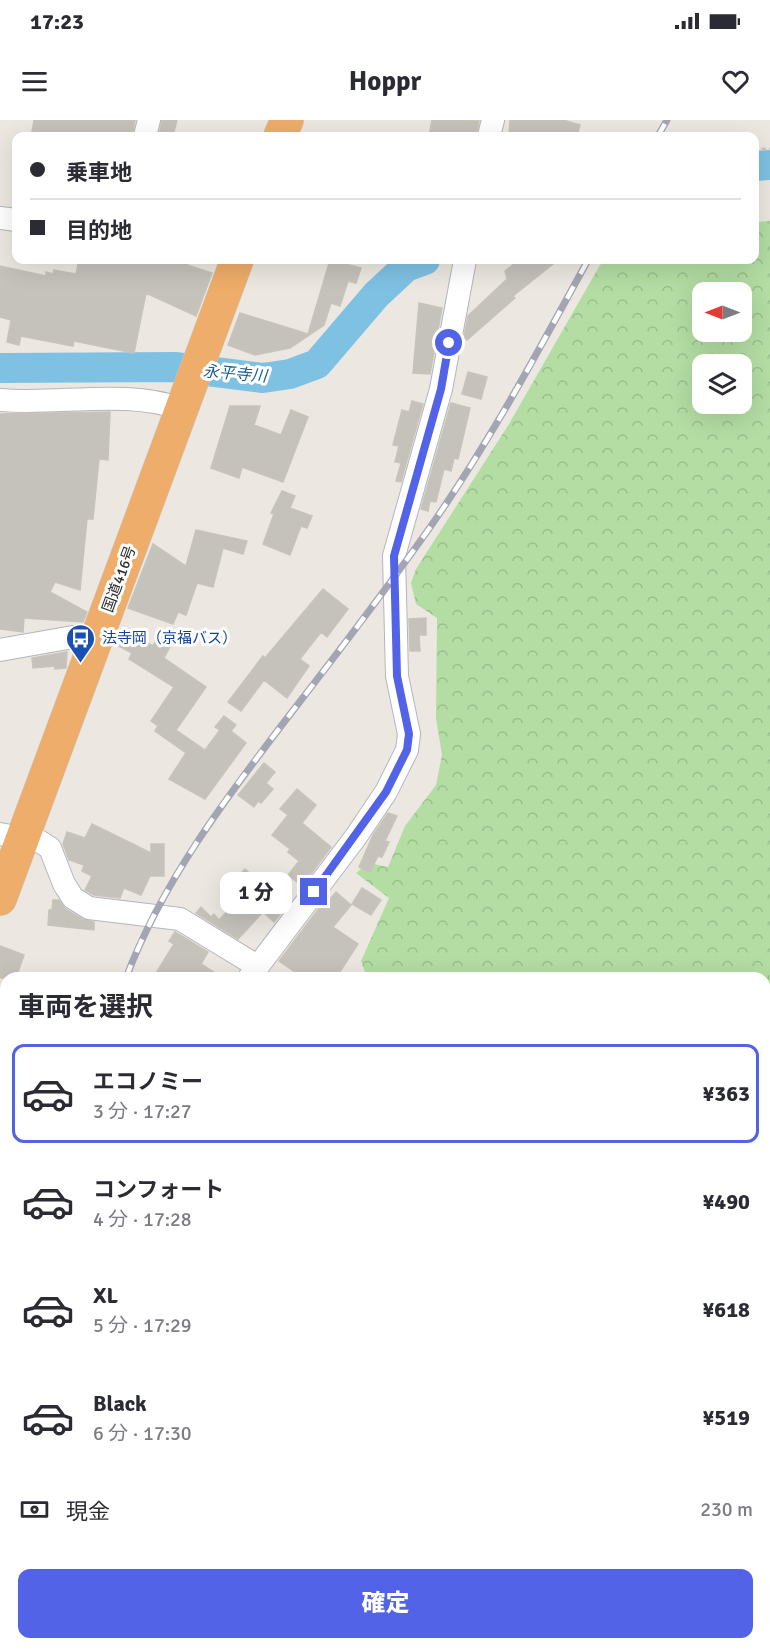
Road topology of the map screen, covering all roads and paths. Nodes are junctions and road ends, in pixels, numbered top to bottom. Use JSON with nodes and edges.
{"nodes":[{"id":1,"x":236,"y":264,"type":"edge"},
{"id":2,"x":463,"y":267,"type":"edge"},
{"id":3,"x":0,"y":400,"type":"edge"},
{"id":4,"x":184,"y":402,"type":"junction"},
{"id":5,"x":97,"y":638,"type":"junction"},
{"id":6,"x":0,"y":650,"type":"edge"},
{"id":7,"x":11,"y":836,"type":"edge"},
{"id":8,"x":0,"y":899,"type":"edge"},
{"id":9,"x":251,"y":972,"type":"edge"},
{"id":10,"x":255,"y":972,"type":"edge"}],
"edges":[{"from":1,"to":4,"type":"highway","name":"国道416号"},
{"from":2,"to":10,"type":"street"},
{"from":3,"to":4,"type":"street"},
{"from":4,"to":5,"type":"highway","name":"国道416号"},
{"from":5,"to":6,"type":"street"},
{"from":5,"to":7,"type":"highway","name":"国道416号"},
{"from":7,"to":8,"type":"highway","name":"国道416号"},
{"from":7,"to":9,"type":"street"}]}
